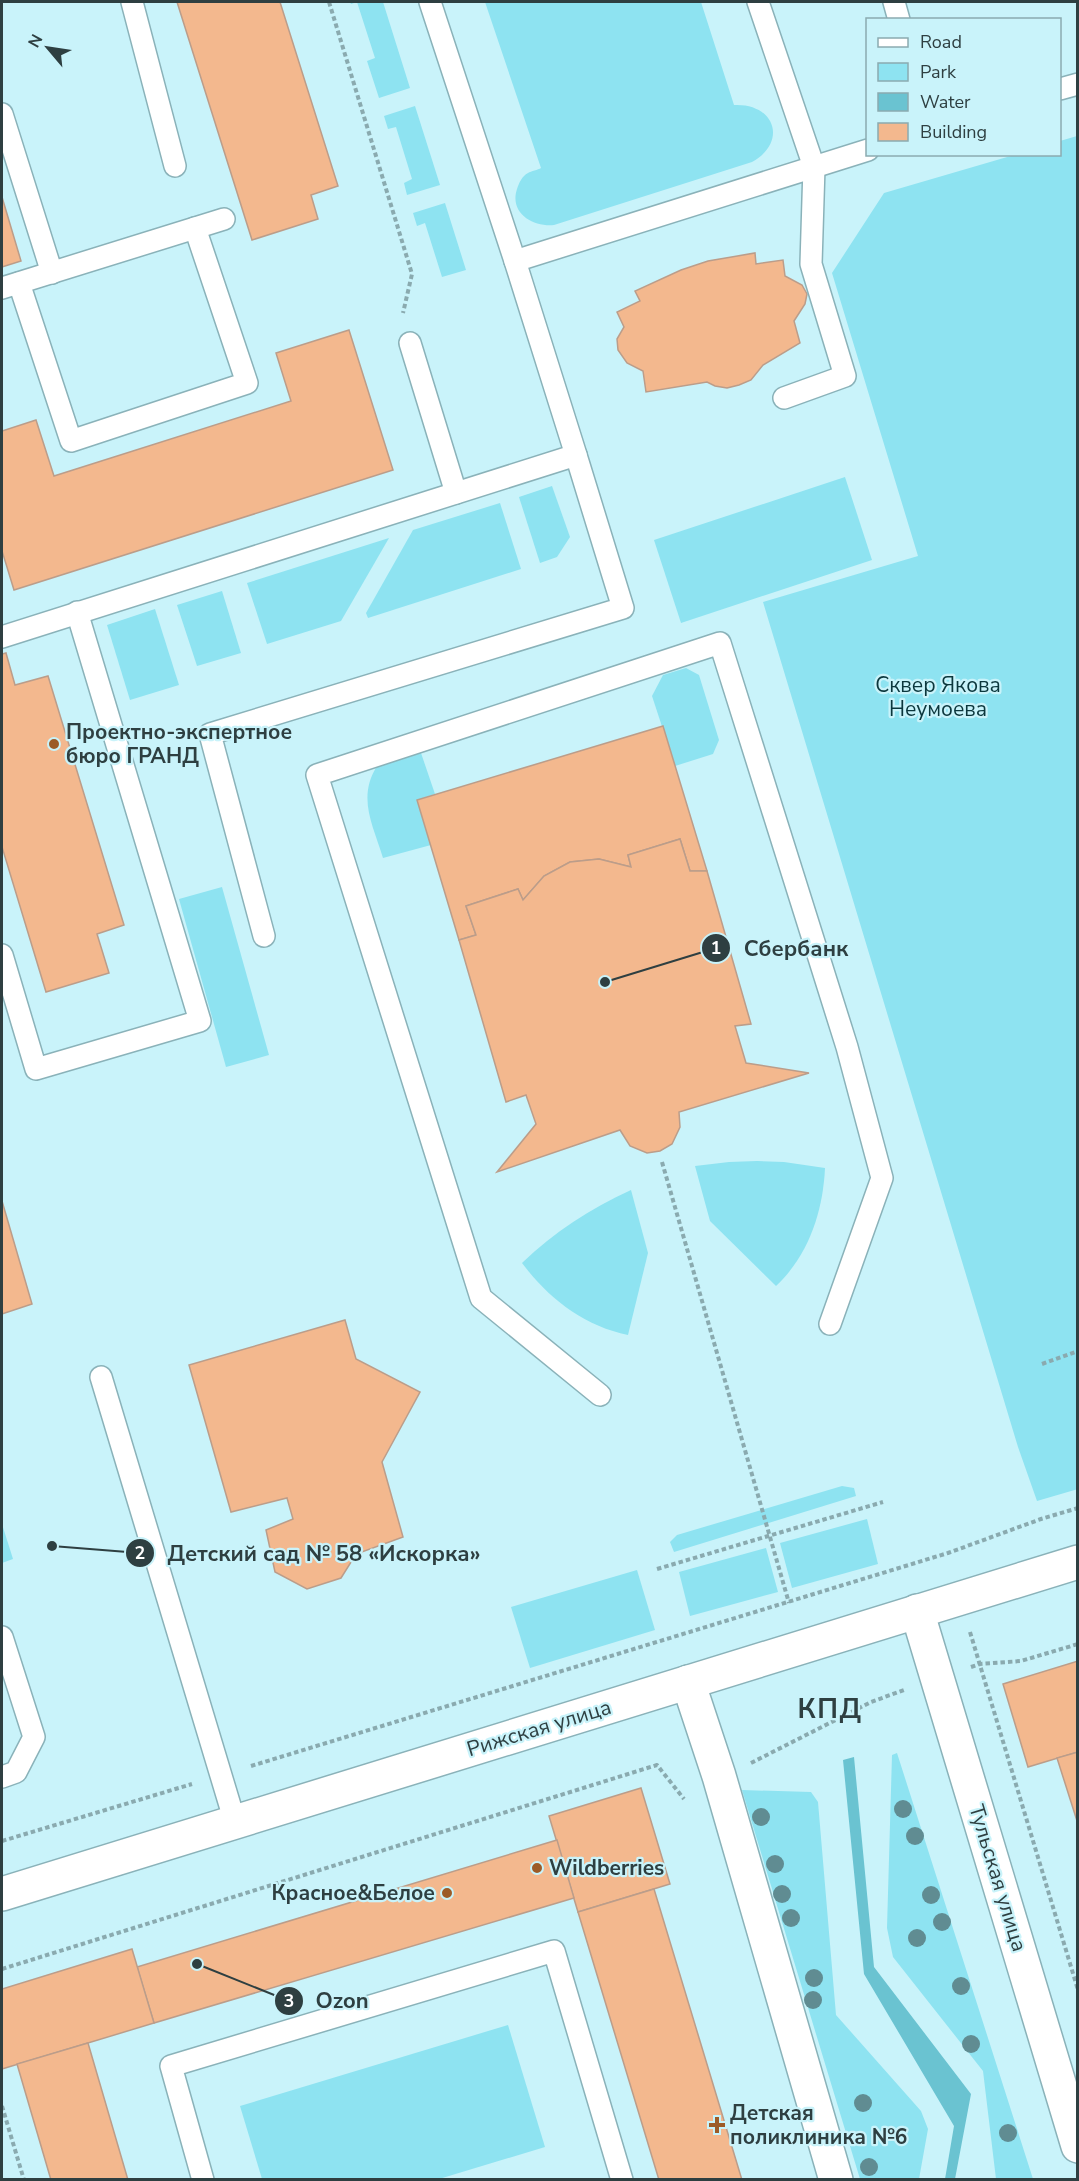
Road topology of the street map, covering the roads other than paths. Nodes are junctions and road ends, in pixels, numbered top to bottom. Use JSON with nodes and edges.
{"nodes":[{"id":1,"x":132,"y":2,"type":"edge"},
{"id":2,"x":430,"y":2,"type":"edge"},
{"id":3,"x":758,"y":2,"type":"edge"},
{"id":4,"x":894,"y":2,"type":"edge"},
{"id":5,"x":898,"y":18,"type":"edge"},
{"id":6,"x":1077,"y":84,"type":"edge"},
{"id":7,"x":1061,"y":88,"type":"edge"},
{"id":8,"x":2,"y":114,"type":"edge"},
{"id":9,"x":866,"y":150,"type":"edge"},
{"id":10,"x":175,"y":166,"type":"dead end"},
{"id":11,"x":814,"y":167,"type":"junction"},
{"id":12,"x":224,"y":219,"type":"dead end"},
{"id":13,"x":195,"y":228,"type":"junction"},
{"id":14,"x":515,"y":261,"type":"junction"},
{"id":15,"x":52,"y":273,"type":"junction"},
{"id":16,"x":10,"y":285,"type":"edge"},
{"id":17,"x":410,"y":343,"type":"road end"},
{"id":18,"x":784,"y":398,"type":"dead end"},
{"id":19,"x":576,"y":455,"type":"junction"},
{"id":20,"x":456,"y":493,"type":"junction"},
{"id":21,"x":77,"y":612,"type":"junction"},
{"id":22,"x":2,"y":636,"type":"edge"},
{"id":23,"x":264,"y":936,"type":"dead end"},
{"id":24,"x":2,"y":955,"type":"edge"},
{"id":25,"x":830,"y":1324,"type":"dead end"},
{"id":26,"x":101,"y":1377,"type":"dead end"},
{"id":27,"x":600,"y":1395,"type":"dead end"},
{"id":28,"x":1077,"y":1562,"type":"edge"},
{"id":29,"x":918,"y":1611,"type":"junction"},
{"id":30,"x":2,"y":1638,"type":"edge"},
{"id":31,"x":688,"y":1682,"type":"junction"},
{"id":32,"x":2,"y":1777,"type":"edge"},
{"id":33,"x":235,"y":1822,"type":"junction"},
{"id":34,"x":2,"y":1894,"type":"edge"},
{"id":35,"x":1077,"y":2146,"type":"edge"},
{"id":36,"x":204,"y":2180,"type":"edge"},
{"id":37,"x":622,"y":2180,"type":"edge"},
{"id":38,"x":836,"y":2180,"type":"edge"}],
"edges":[{"from":1,"to":10,"type":"lane"},
{"from":2,"to":14,"type":"lane"},
{"from":3,"to":11,"type":"lane"},
{"from":4,"to":5,"type":"lane"},
{"from":6,"to":7,"type":"lane"},
{"from":8,"to":15,"type":"lane"},
{"from":9,"to":11,"type":"lane"},
{"from":11,"to":14,"type":"lane"},
{"from":11,"to":18,"type":"lane"},
{"from":12,"to":13,"type":"lane"},
{"from":13,"to":15,"type":"lane"},
{"from":13,"to":16,"type":"lane"},
{"from":14,"to":19,"type":"lane"},
{"from":15,"to":16,"type":"lane"},
{"from":17,"to":20,"type":"lane"},
{"from":19,"to":20,"type":"lane"},
{"from":19,"to":23,"type":"lane"},
{"from":20,"to":21,"type":"lane"},
{"from":21,"to":22,"type":"lane"},
{"from":21,"to":24,"type":"lane"},
{"from":25,"to":27,"type":"lane"},
{"from":26,"to":33,"type":"lane"},
{"from":28,"to":29,"type":"street","name":"Рижская улица"},
{"from":29,"to":31,"type":"street","name":"Рижская улица"},
{"from":29,"to":35,"type":"street","name":"Тульская улица"},
{"from":30,"to":32,"type":"lane"},
{"from":31,"to":33,"type":"street","name":"Рижская улица"},
{"from":31,"to":38,"type":"street"},
{"from":33,"to":34,"type":"street","name":"Рижская улица"},
{"from":36,"to":37,"type":"lane"}]}
